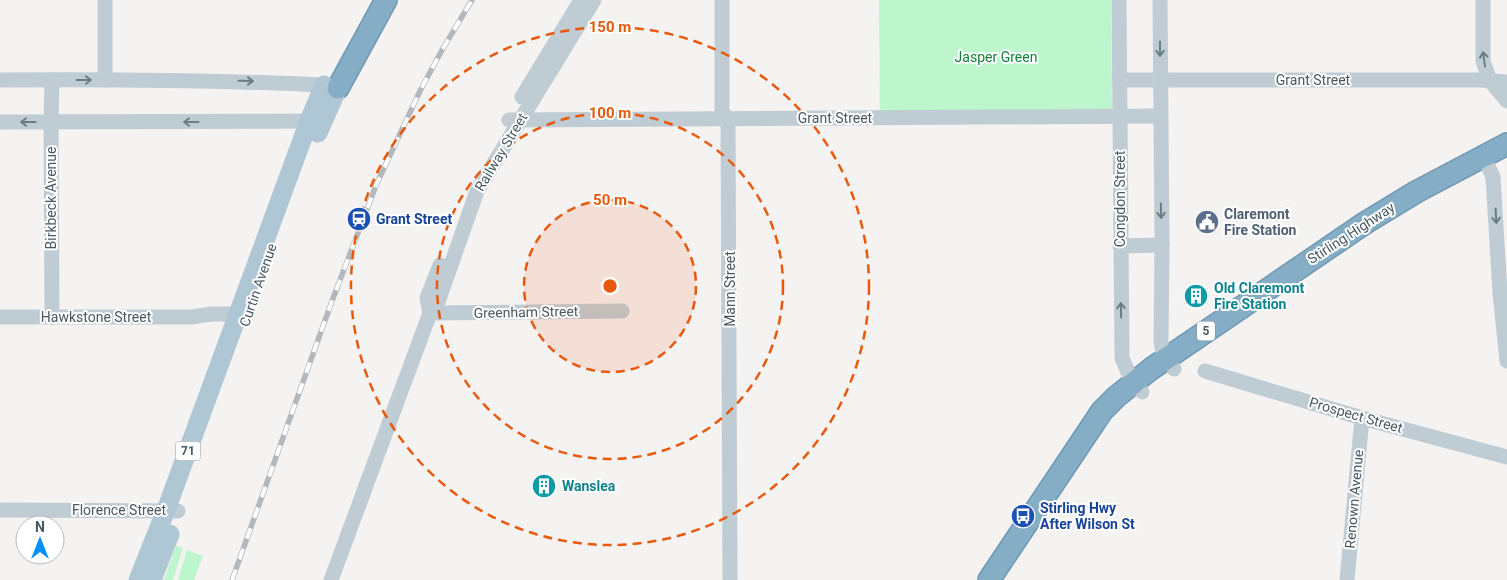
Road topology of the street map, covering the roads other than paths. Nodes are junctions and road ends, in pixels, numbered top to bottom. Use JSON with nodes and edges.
{"nodes":[{"id":1,"x":105,"y":0,"type":"edge"},
{"id":2,"x":370,"y":0,"type":"edge"},
{"id":3,"x":386,"y":0,"type":"edge"},
{"id":4,"x":581,"y":0,"type":"edge"},
{"id":5,"x":594,"y":0,"type":"edge"},
{"id":6,"x":722,"y":0,"type":"edge"},
{"id":7,"x":1119,"y":0,"type":"edge"},
{"id":8,"x":1160,"y":0,"type":"edge"},
{"id":9,"x":1483,"y":0,"type":"edge"},
{"id":10,"x":0,"y":80,"type":"edge"},
{"id":11,"x":52,"y":80,"type":"junction"},
{"id":12,"x":105,"y":80,"type":"junction"},
{"id":13,"x":1119,"y":80,"type":"junction"},
{"id":14,"x":1160,"y":80,"type":"junction"},
{"id":15,"x":1490,"y":81,"type":"junction"},
{"id":16,"x":1507,"y":82,"type":"edge"},
{"id":17,"x":331,"y":86,"type":"junction"},
{"id":18,"x":1507,"y":101,"type":"edge"},
{"id":19,"x":1160,"y":116,"type":"junction"},
{"id":20,"x":1119,"y":117,"type":"junction"},
{"id":21,"x":728,"y":119,"type":"junction"},
{"id":22,"x":515,"y":120,"type":"junction"},
{"id":23,"x":316,"y":121,"type":"junction"},
{"id":24,"x":0,"y":122,"type":"edge"},
{"id":25,"x":51,"y":122,"type":"junction"},
{"id":26,"x":1507,"y":144,"type":"edge"},
{"id":27,"x":1498,"y":164,"type":"edge"},
{"id":28,"x":1162,"y":245,"type":"junction"},
{"id":29,"x":1120,"y":246,"type":"junction"},
{"id":30,"x":622,"y":311,"type":"dead end"},
{"id":31,"x":430,"y":314,"type":"junction"},
{"id":32,"x":0,"y":317,"type":"edge"},
{"id":33,"x":52,"y":317,"type":"junction"},
{"id":34,"x":242,"y":318,"type":"junction"},
{"id":35,"x":1507,"y":361,"type":"edge"},
{"id":36,"x":1171,"y":364,"type":"junction"},
{"id":37,"x":1205,"y":371,"type":"dead end"},
{"id":38,"x":1138,"y":387,"type":"junction"},
{"id":39,"x":1362,"y":418,"type":"junction"},
{"id":40,"x":1507,"y":456,"type":"edge"},
{"id":41,"x":0,"y":510,"type":"edge"},
{"id":42,"x":172,"y":510,"type":"junction"},
{"id":43,"x":138,"y":580,"type":"edge"},
{"id":44,"x":152,"y":580,"type":"edge"},
{"id":45,"x":331,"y":580,"type":"edge"},
{"id":46,"x":730,"y":580,"type":"edge"},
{"id":47,"x":989,"y":580,"type":"edge"},
{"id":48,"x":1004,"y":580,"type":"edge"},
{"id":49,"x":1347,"y":580,"type":"edge"}],
"edges":[{"from":1,"to":12,"type":"street"},
{"from":2,"to":17,"type":"highway","name":"Curtin Avenue","number":"71"},
{"from":3,"to":17,"type":"highway","name":"Curtin Avenue","number":"71"},
{"from":4,"to":22,"type":"street","name":"Railway Street"},
{"from":5,"to":22,"type":"street","name":"Railway Street"},
{"from":6,"to":21,"type":"street","name":"Mann Street"},
{"from":7,"to":13,"type":"street","name":"Congdon Street"},
{"from":8,"to":14,"type":"street","one_way":true},
{"from":15,"to":9,"type":"street","one_way":true},
{"from":10,"to":11,"type":"street"},
{"from":11,"to":12,"type":"street","one_way":true},
{"from":11,"to":25,"type":"street","name":"Birkbeck Avenue"},
{"from":12,"to":17,"type":"street","one_way":true},
{"from":13,"to":14,"type":"street","name":"Grant Street"},
{"from":13,"to":20,"type":"street","name":"Congdon Street"},
{"from":14,"to":15,"type":"street","name":"Grant Street"},
{"from":14,"to":19,"type":"street"},
{"from":15,"to":16,"type":"street","name":"Grant Street"},
{"from":15,"to":18,"type":"street"},
{"from":17,"to":23,"type":"main road","name":"Curtin Avenue","number":"71"},
{"from":19,"to":20,"type":"street","name":"Grant Street"},
{"from":19,"to":28,"type":"street","one_way":true},
{"from":20,"to":21,"type":"street","name":"Grant Street"},
{"from":20,"to":29,"type":"street","name":"Congdon Street"},
{"from":21,"to":22,"type":"street","name":"Grant Street"},
{"from":21,"to":46,"type":"street","name":"Mann Street"},
{"from":22,"to":31,"type":"street","name":"Railway Street"},
{"from":23,"to":25,"type":"street","one_way":true},
{"from":23,"to":34,"type":"main road","name":"Curtin Avenue","number":"71"},
{"from":25,"to":24,"type":"street","one_way":true},
{"from":25,"to":33,"type":"street","name":"Birkbeck Avenue"},
{"from":26,"to":36,"type":"highway","name":"Stirling Highway","number":"5"},
{"from":27,"to":35,"type":"street","one_way":true},
{"from":27,"to":36,"type":"highway","name":"Stirling Highway","number":"5"},
{"from":28,"to":29,"type":"street"},
{"from":28,"to":36,"type":"street"},
{"from":38,"to":29,"type":"street","name":"Congdon Street","one_way":true},
{"from":30,"to":31,"type":"street","name":"Greenham Street"},
{"from":31,"to":45,"type":"street","name":"Railway Street"},
{"from":32,"to":33,"type":"street","name":"Hawkstone Street"},
{"from":33,"to":34,"type":"street","name":"Hawkstone Street"},
{"from":34,"to":42,"type":"main road","name":"Curtin Avenue","number":"71"},
{"from":36,"to":38,"type":"highway","name":"Stirling Highway","number":"5"},
{"from":37,"to":39,"type":"street","name":"Prospect Street"},
{"from":38,"to":47,"type":"highway","name":"Stirling Highway","number":"5"},
{"from":38,"to":48,"type":"highway","name":"Stirling Highway","number":"5"},
{"from":39,"to":40,"type":"street","name":"Prospect Street"},
{"from":39,"to":49,"type":"street","name":"Renown Avenue"},
{"from":41,"to":42,"type":"street","name":"Florence Street"},
{"from":42,"to":43,"type":"main road","name":"Curtin Avenue","number":"71"},
{"from":42,"to":44,"type":"main road","name":"Curtin Avenue","number":"71"}]}
